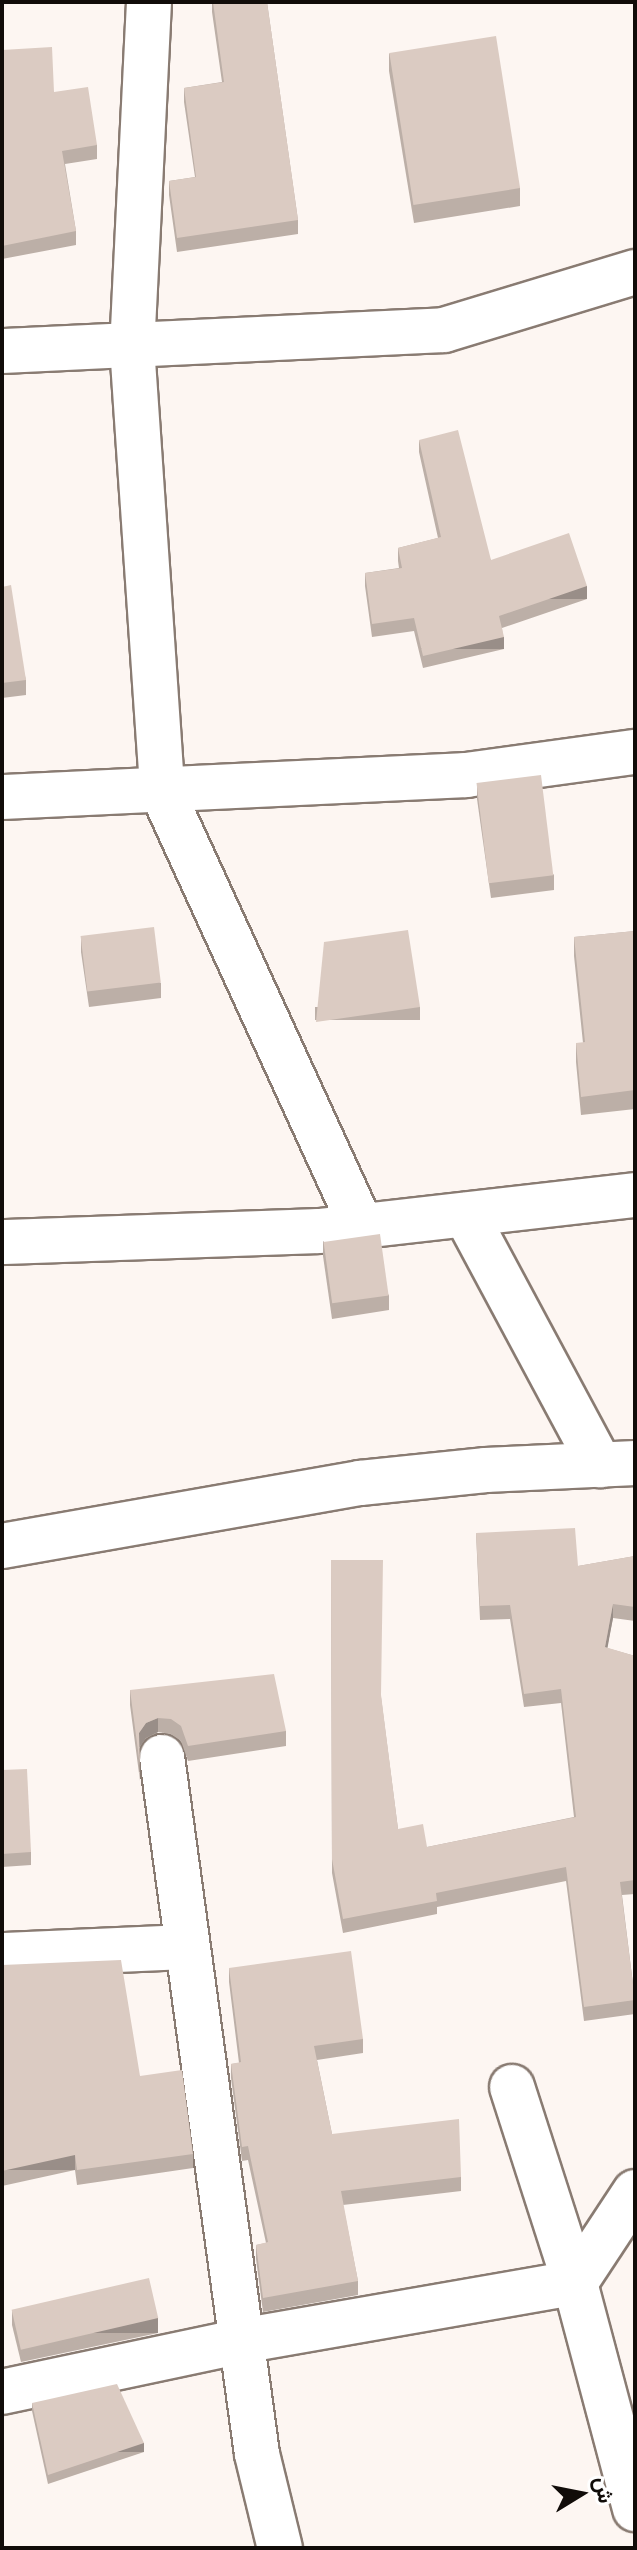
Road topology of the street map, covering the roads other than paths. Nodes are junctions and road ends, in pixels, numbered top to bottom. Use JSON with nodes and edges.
{"nodes":[{"id":1,"x":149,"y":2,"type":"edge"},
{"id":2,"x":635,"y":272,"type":"edge"},
{"id":3,"x":132,"y":346,"type":"junction"},
{"id":4,"x":2,"y":351,"type":"edge"},
{"id":5,"x":635,"y":752,"type":"edge"},
{"id":6,"x":162,"y":791,"type":"junction"},
{"id":7,"x":2,"y":797,"type":"edge"},
{"id":8,"x":635,"y":1195,"type":"edge"},
{"id":9,"x":466,"y":1215,"type":"junction"},
{"id":10,"x":362,"y":1227,"type":"junction"},
{"id":11,"x":2,"y":1242,"type":"edge"},
{"id":12,"x":618,"y":1464,"type":"edge"},
{"id":13,"x":2,"y":1546,"type":"edge"},
{"id":14,"x":162,"y":1757,"type":"dead end"},
{"id":15,"x":187,"y":1947,"type":"junction"},
{"id":16,"x":2,"y":1955,"type":"edge"},
{"id":17,"x":512,"y":2087,"type":"dead end"},
{"id":18,"x":635,"y":2192,"type":"edge"},
{"id":19,"x":575,"y":2283,"type":"junction"},
{"id":20,"x":241,"y":2341,"type":"junction"},
{"id":21,"x":2,"y":2392,"type":"edge"},
{"id":22,"x":635,"y":2509,"type":"edge"},
{"id":23,"x":280,"y":2548,"type":"edge"}],
"edges":[{"from":1,"to":3,"type":"street"},
{"from":2,"to":3,"type":"street"},
{"from":3,"to":4,"type":"street"},
{"from":3,"to":6,"type":"street"},
{"from":5,"to":6,"type":"street"},
{"from":6,"to":7,"type":"street"},
{"from":6,"to":10,"type":"street"},
{"from":8,"to":9,"type":"street"},
{"from":9,"to":10,"type":"street"},
{"from":9,"to":12,"type":"street"},
{"from":10,"to":11,"type":"street"},
{"from":12,"to":13,"type":"street"},
{"from":14,"to":15,"type":"street"},
{"from":15,"to":16,"type":"street"},
{"from":15,"to":20,"type":"street"},
{"from":17,"to":19,"type":"street"},
{"from":18,"to":19,"type":"street"},
{"from":19,"to":20,"type":"street"},
{"from":19,"to":22,"type":"street"},
{"from":20,"to":21,"type":"street"},
{"from":20,"to":23,"type":"street"}]}
